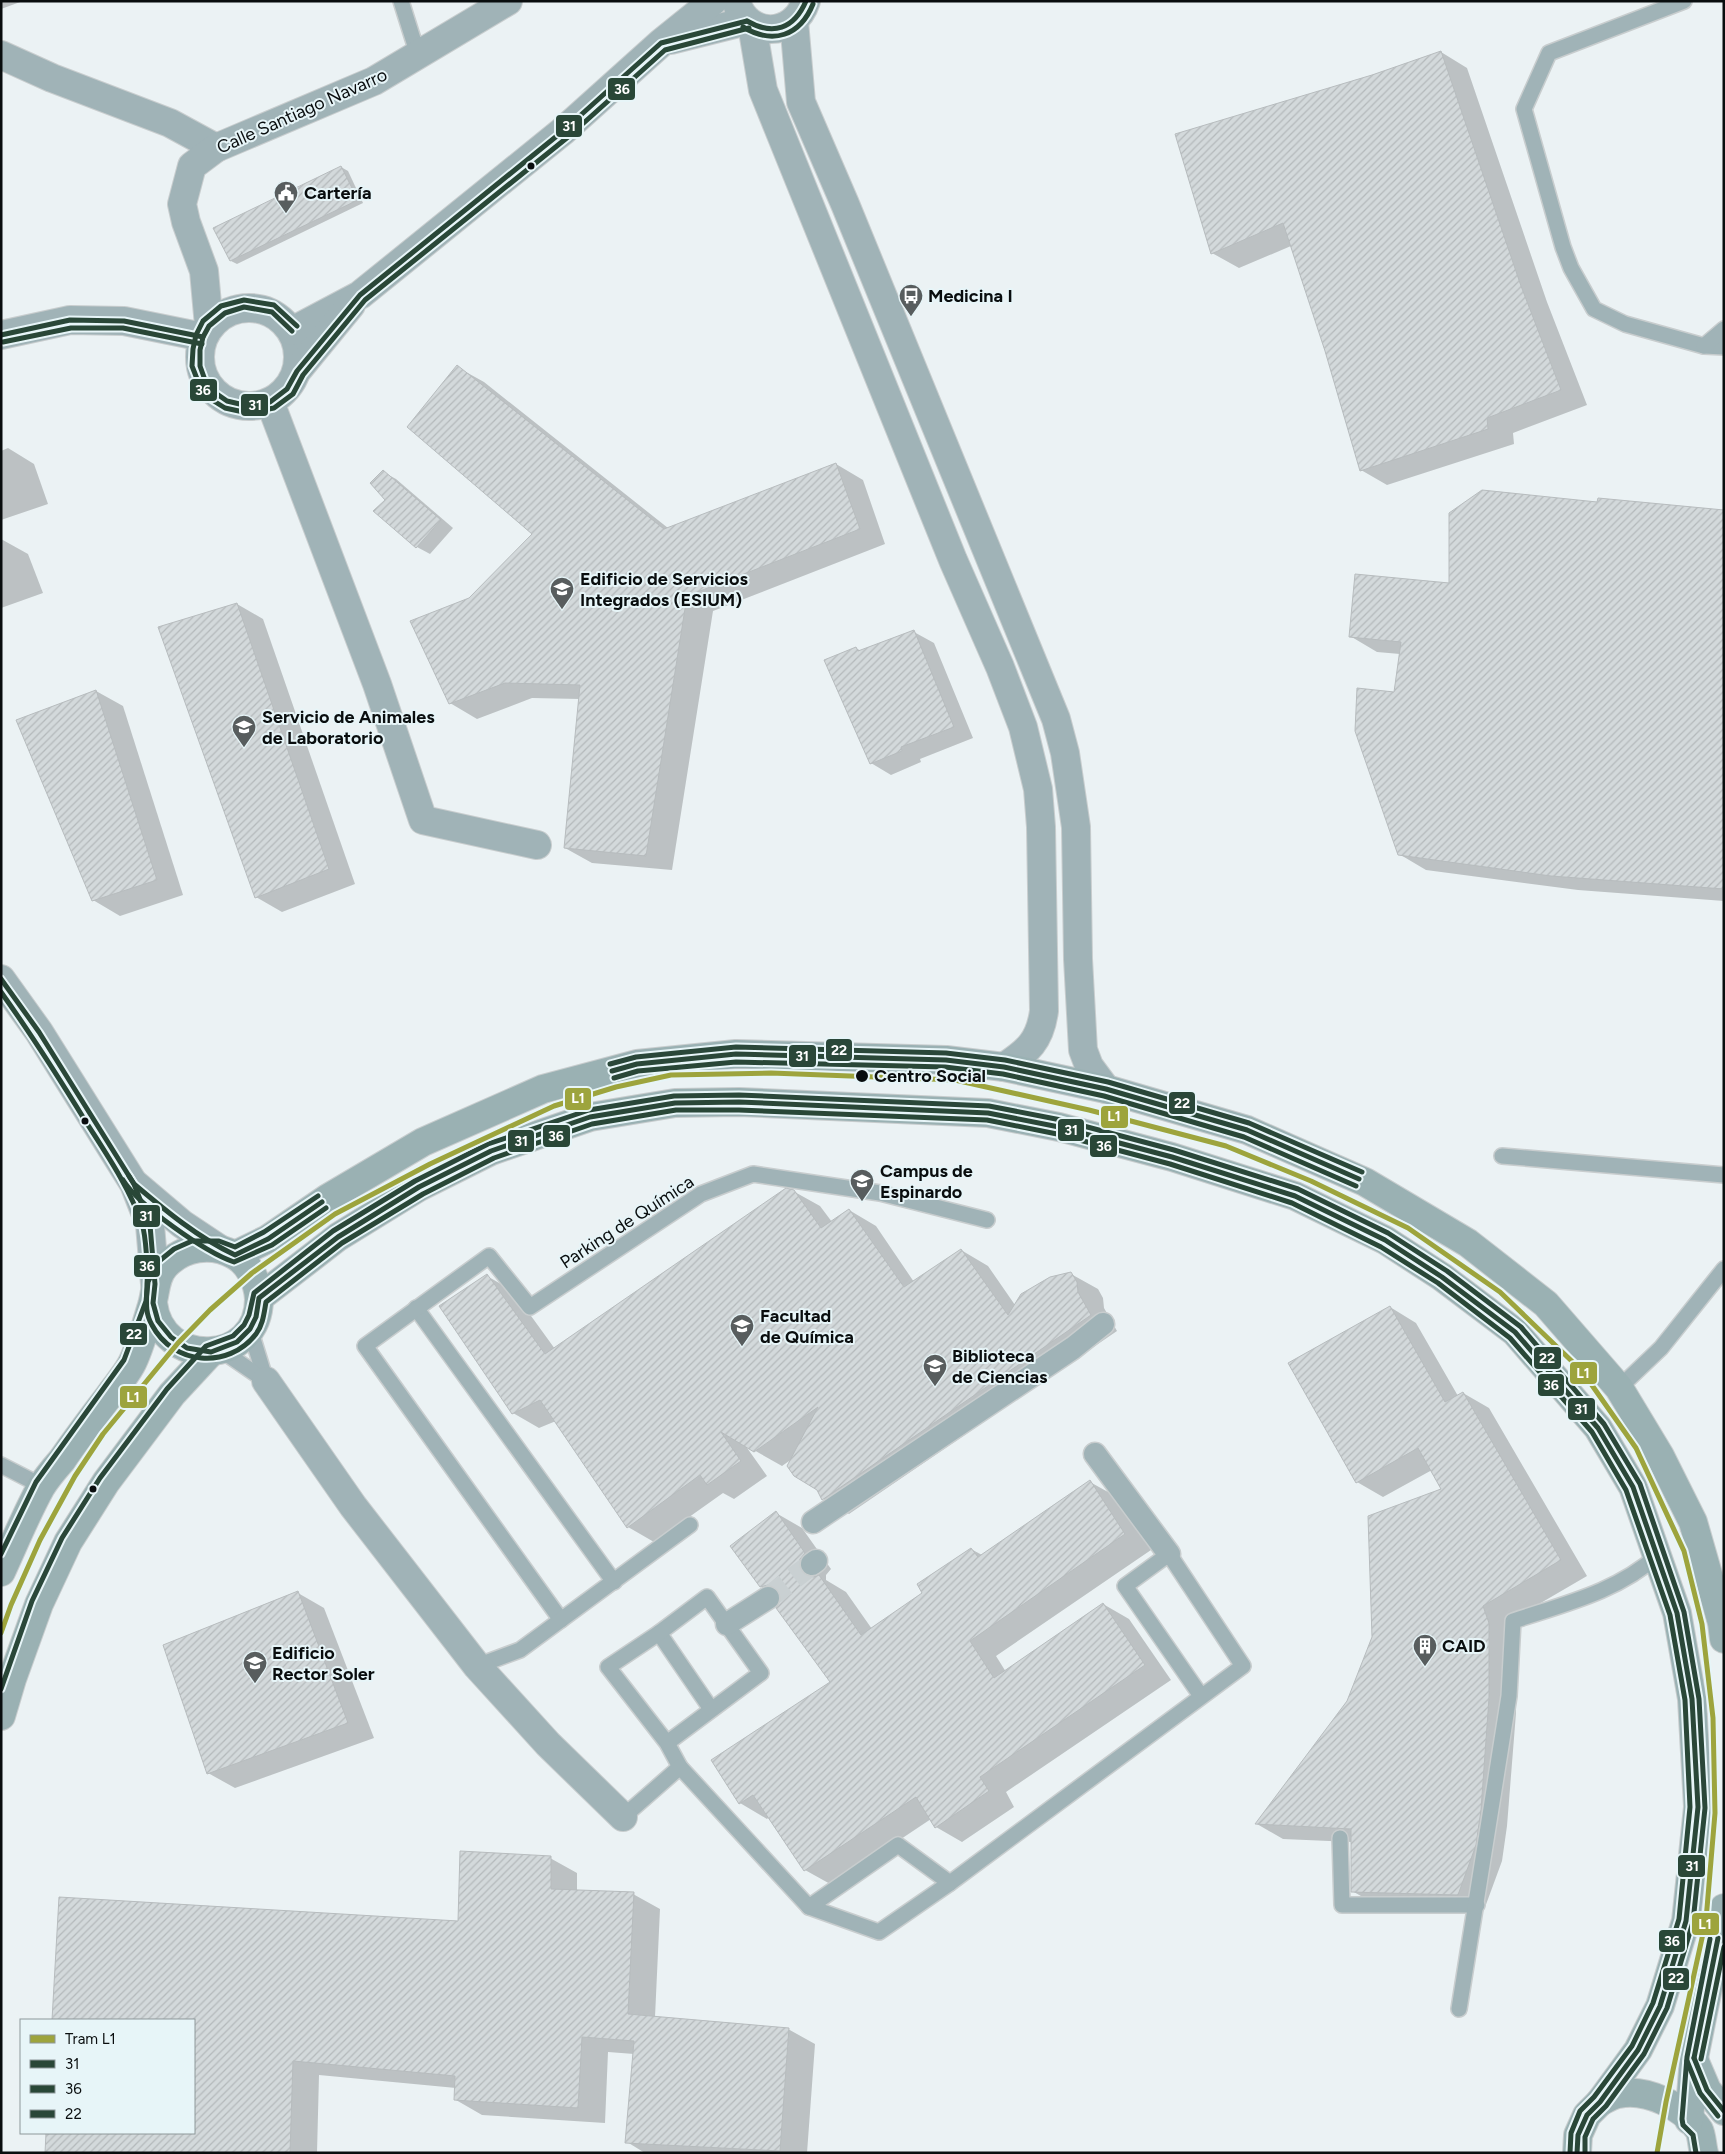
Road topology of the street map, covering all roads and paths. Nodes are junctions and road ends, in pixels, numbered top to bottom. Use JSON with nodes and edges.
{"nodes":[{"id":1,"x":508,"y":1,"type":"edge"},
{"id":2,"x":713,"y":1,"type":"edge"},
{"id":3,"x":1684,"y":1,"type":"edge"},
{"id":4,"x":403,"y":2,"type":"edge"},
{"id":5,"x":800,"y":11,"type":"edge"},
{"id":6,"x":745,"y":16,"type":"edge"},
{"id":7,"x":660,"y":43,"type":"junction"},
{"id":8,"x":1,"y":54,"type":"edge"},
{"id":9,"x":418,"y":55,"type":"junction"},
{"id":10,"x":216,"y":148,"type":"junction"},
{"id":11,"x":204,"y":272,"type":"junction"},
{"id":12,"x":360,"y":295,"type":"junction"},
{"id":13,"x":244,"y":307,"type":"junction"},
{"id":14,"x":1724,"y":329,"type":"edge"},
{"id":15,"x":292,"y":331,"type":"junction"},
{"id":16,"x":206,"y":332,"type":"junction"},
{"id":17,"x":1,"y":335,"type":"edge"},
{"id":18,"x":1704,"y":346,"type":"junction"},
{"id":19,"x":1724,"y":347,"type":"edge"},
{"id":20,"x":297,"y":372,"type":"junction"},
{"id":21,"x":270,"y":402,"type":"junction"},
{"id":22,"x":948,"y":453,"type":"junction"},
{"id":23,"x":915,"y":466,"type":"junction"},
{"id":24,"x":537,"y":845,"type":"dead end"},
{"id":25,"x":1,"y":979,"type":"edge"},
{"id":26,"x":1004,"y":1067,"type":"junction"},
{"id":27,"x":1106,"y":1089,"type":"junction"},
{"id":28,"x":1502,"y":1156,"type":"dead end"},
{"id":29,"x":1724,"y":1175,"type":"edge"},
{"id":30,"x":134,"y":1184,"type":"junction"},
{"id":31,"x":987,"y":1220,"type":"dead end"},
{"id":32,"x":226,"y":1252,"type":"junction"},
{"id":33,"x":1724,"y":1268,"type":"edge"},
{"id":34,"x":154,"y":1293,"type":"junction"},
{"id":35,"x":259,"y":1298,"type":"junction"},
{"id":36,"x":416,"y":1308,"type":"junction"},
{"id":37,"x":1103,"y":1324,"type":"dead end"},
{"id":38,"x":250,"y":1329,"type":"junction"},
{"id":39,"x":216,"y":1351,"type":"junction"},
{"id":40,"x":266,"y":1381,"type":"junction"},
{"id":41,"x":1619,"y":1388,"type":"junction"},
{"id":42,"x":1095,"y":1454,"type":"dead end"},
{"id":43,"x":1,"y":1465,"type":"edge"},
{"id":44,"x":42,"y":1486,"type":"junction"},
{"id":45,"x":813,"y":1522,"type":"dead end"},
{"id":46,"x":690,"y":1525,"type":"dead end"},
{"id":47,"x":1169,"y":1554,"type":"junction"},
{"id":48,"x":1658,"y":1555,"type":"junction"},
{"id":49,"x":1,"y":1572,"type":"edge"},
{"id":50,"x":614,"y":1582,"type":"junction"},
{"id":51,"x":768,"y":1598,"type":"tunnel mouth"},
{"id":52,"x":562,"y":1620,"type":"junction"},
{"id":53,"x":727,"y":1624,"type":"junction"},
{"id":54,"x":659,"y":1633,"type":"junction"},
{"id":55,"x":1724,"y":1639,"type":"edge"},
{"id":56,"x":477,"y":1666,"type":"junction"},
{"id":57,"x":1201,"y":1696,"type":"junction"},
{"id":58,"x":711,"y":1709,"type":"junction"},
{"id":59,"x":1,"y":1716,"type":"edge"},
{"id":60,"x":666,"y":1743,"type":"junction"},
{"id":61,"x":680,"y":1767,"type":"junction"},
{"id":62,"x":623,"y":1817,"type":"joint"},
{"id":63,"x":1340,"y":1838,"type":"dead end"},
{"id":64,"x":950,"y":1883,"type":"junction"},
{"id":65,"x":1476,"y":1905,"type":"junction"},
{"id":66,"x":809,"y":1907,"type":"junction"},
{"id":67,"x":1724,"y":1908,"type":"edge"},
{"id":68,"x":1718,"y":1958,"type":"edge"},
{"id":69,"x":1459,"y":2009,"type":"dead end"},
{"id":70,"x":1694,"y":2058,"type":"junction"},
{"id":71,"x":1600,"y":2102,"type":"junction"},
{"id":72,"x":1724,"y":2111,"type":"edge"},
{"id":73,"x":1704,"y":2137,"type":"edge"},
{"id":74,"x":1577,"y":2153,"type":"edge"}],
"edges":[{"from":1,"to":9,"type":"street","name":"Calle Santiago Navarro"},
{"from":2,"to":7,"type":"street"},
{"from":3,"to":18,"type":"lane"},
{"from":4,"to":9,"type":"lane"},
{"from":5,"to":6,"type":"street"},
{"from":5,"to":22,"type":"street"},
{"from":6,"to":7,"type":"street"},
{"from":6,"to":23,"type":"street"},
{"from":7,"to":12,"type":"street"},
{"from":8,"to":10,"type":"street"},
{"from":9,"to":10,"type":"street","name":"Calle Santiago Navarro"},
{"from":10,"to":11,"type":"street","name":"Calle Santiago Navarro"},
{"from":11,"to":13,"type":"street","name":"Calle Santiago Navarro"},
{"from":11,"to":16,"type":"street","name":"Calle Santiago Navarro"},
{"from":12,"to":15,"type":"street"},
{"from":12,"to":20,"type":"street"},
{"from":13,"to":15,"type":"street"},
{"from":13,"to":16,"type":"street"},
{"from":14,"to":18,"type":"lane"},
{"from":15,"to":20,"type":"street"},
{"from":16,"to":17,"type":"street"},
{"from":16,"to":21,"type":"street"},
{"from":18,"to":19,"type":"lane"},
{"from":20,"to":21,"type":"street"},
{"from":21,"to":24,"type":"street"},
{"from":22,"to":23,"type":"street"},
{"from":22,"to":27,"type":"street"},
{"from":23,"to":26,"type":"street"},
{"from":25,"to":30,"type":"street"},
{"from":26,"to":27,"type":"main road"},
{"from":26,"to":32,"type":"main road"},
{"from":27,"to":41,"type":"main road"},
{"from":28,"to":29,"type":"lane"},
{"from":30,"to":32,"type":"street"},
{"from":30,"to":34,"type":"street"},
{"from":31,"to":36,"type":"lane","name":"Parking de Química"},
{"from":32,"to":34,"type":"main road"},
{"from":32,"to":35,"type":"main road"},
{"from":33,"to":41,"type":"lane"},
{"from":34,"to":39,"type":"main road"},
{"from":34,"to":44,"type":"main road"},
{"from":35,"to":38,"type":"main road"},
{"from":35,"to":48,"type":"main road"},
{"from":36,"to":50,"type":"lane"},
{"from":36,"to":52,"type":"lane","name":"Parking de Química"},
{"from":37,"to":45,"type":"street"},
{"from":38,"to":39,"type":"main road"},
{"from":38,"to":40,"type":"lane"},
{"from":39,"to":40,"type":"lane"},
{"from":39,"to":59,"type":"main road"},
{"from":40,"to":56,"type":"street"},
{"from":41,"to":55,"type":"main road"},
{"from":42,"to":47,"type":"street"},
{"from":43,"to":44,"type":"lane"},
{"from":44,"to":49,"type":"main road"},
{"from":46,"to":50,"type":"lane"},
{"from":47,"to":57,"type":"lane"},
{"from":47,"to":57,"type":"lane"},
{"from":48,"to":65,"type":"lane"},
{"from":48,"to":71,"type":"main road"},
{"from":50,"to":52,"type":"lane"},
{"from":51,"to":53,"type":"street"},
{"from":52,"to":56,"type":"lane"},
{"from":53,"to":54,"type":"lane"},
{"from":53,"to":58,"type":"lane"},
{"from":54,"to":58,"type":"lane"},
{"from":54,"to":60,"type":"lane"},
{"from":56,"to":62,"type":"street"},
{"from":57,"to":64,"type":"lane"},
{"from":58,"to":60,"type":"lane"},
{"from":60,"to":61,"type":"lane"},
{"from":61,"to":62,"type":"lane"},
{"from":61,"to":66,"type":"lane"},
{"from":63,"to":65,"type":"lane"},
{"from":64,"to":66,"type":"lane"},
{"from":64,"to":66,"type":"lane"},
{"from":65,"to":69,"type":"lane"},
{"from":67,"to":68,"type":"main road"},
{"from":68,"to":70,"type":"main road"},
{"from":70,"to":72,"type":"main road"},
{"from":70,"to":73,"type":"main road"},
{"from":71,"to":73,"type":"main road"},
{"from":71,"to":74,"type":"main road"}]}
